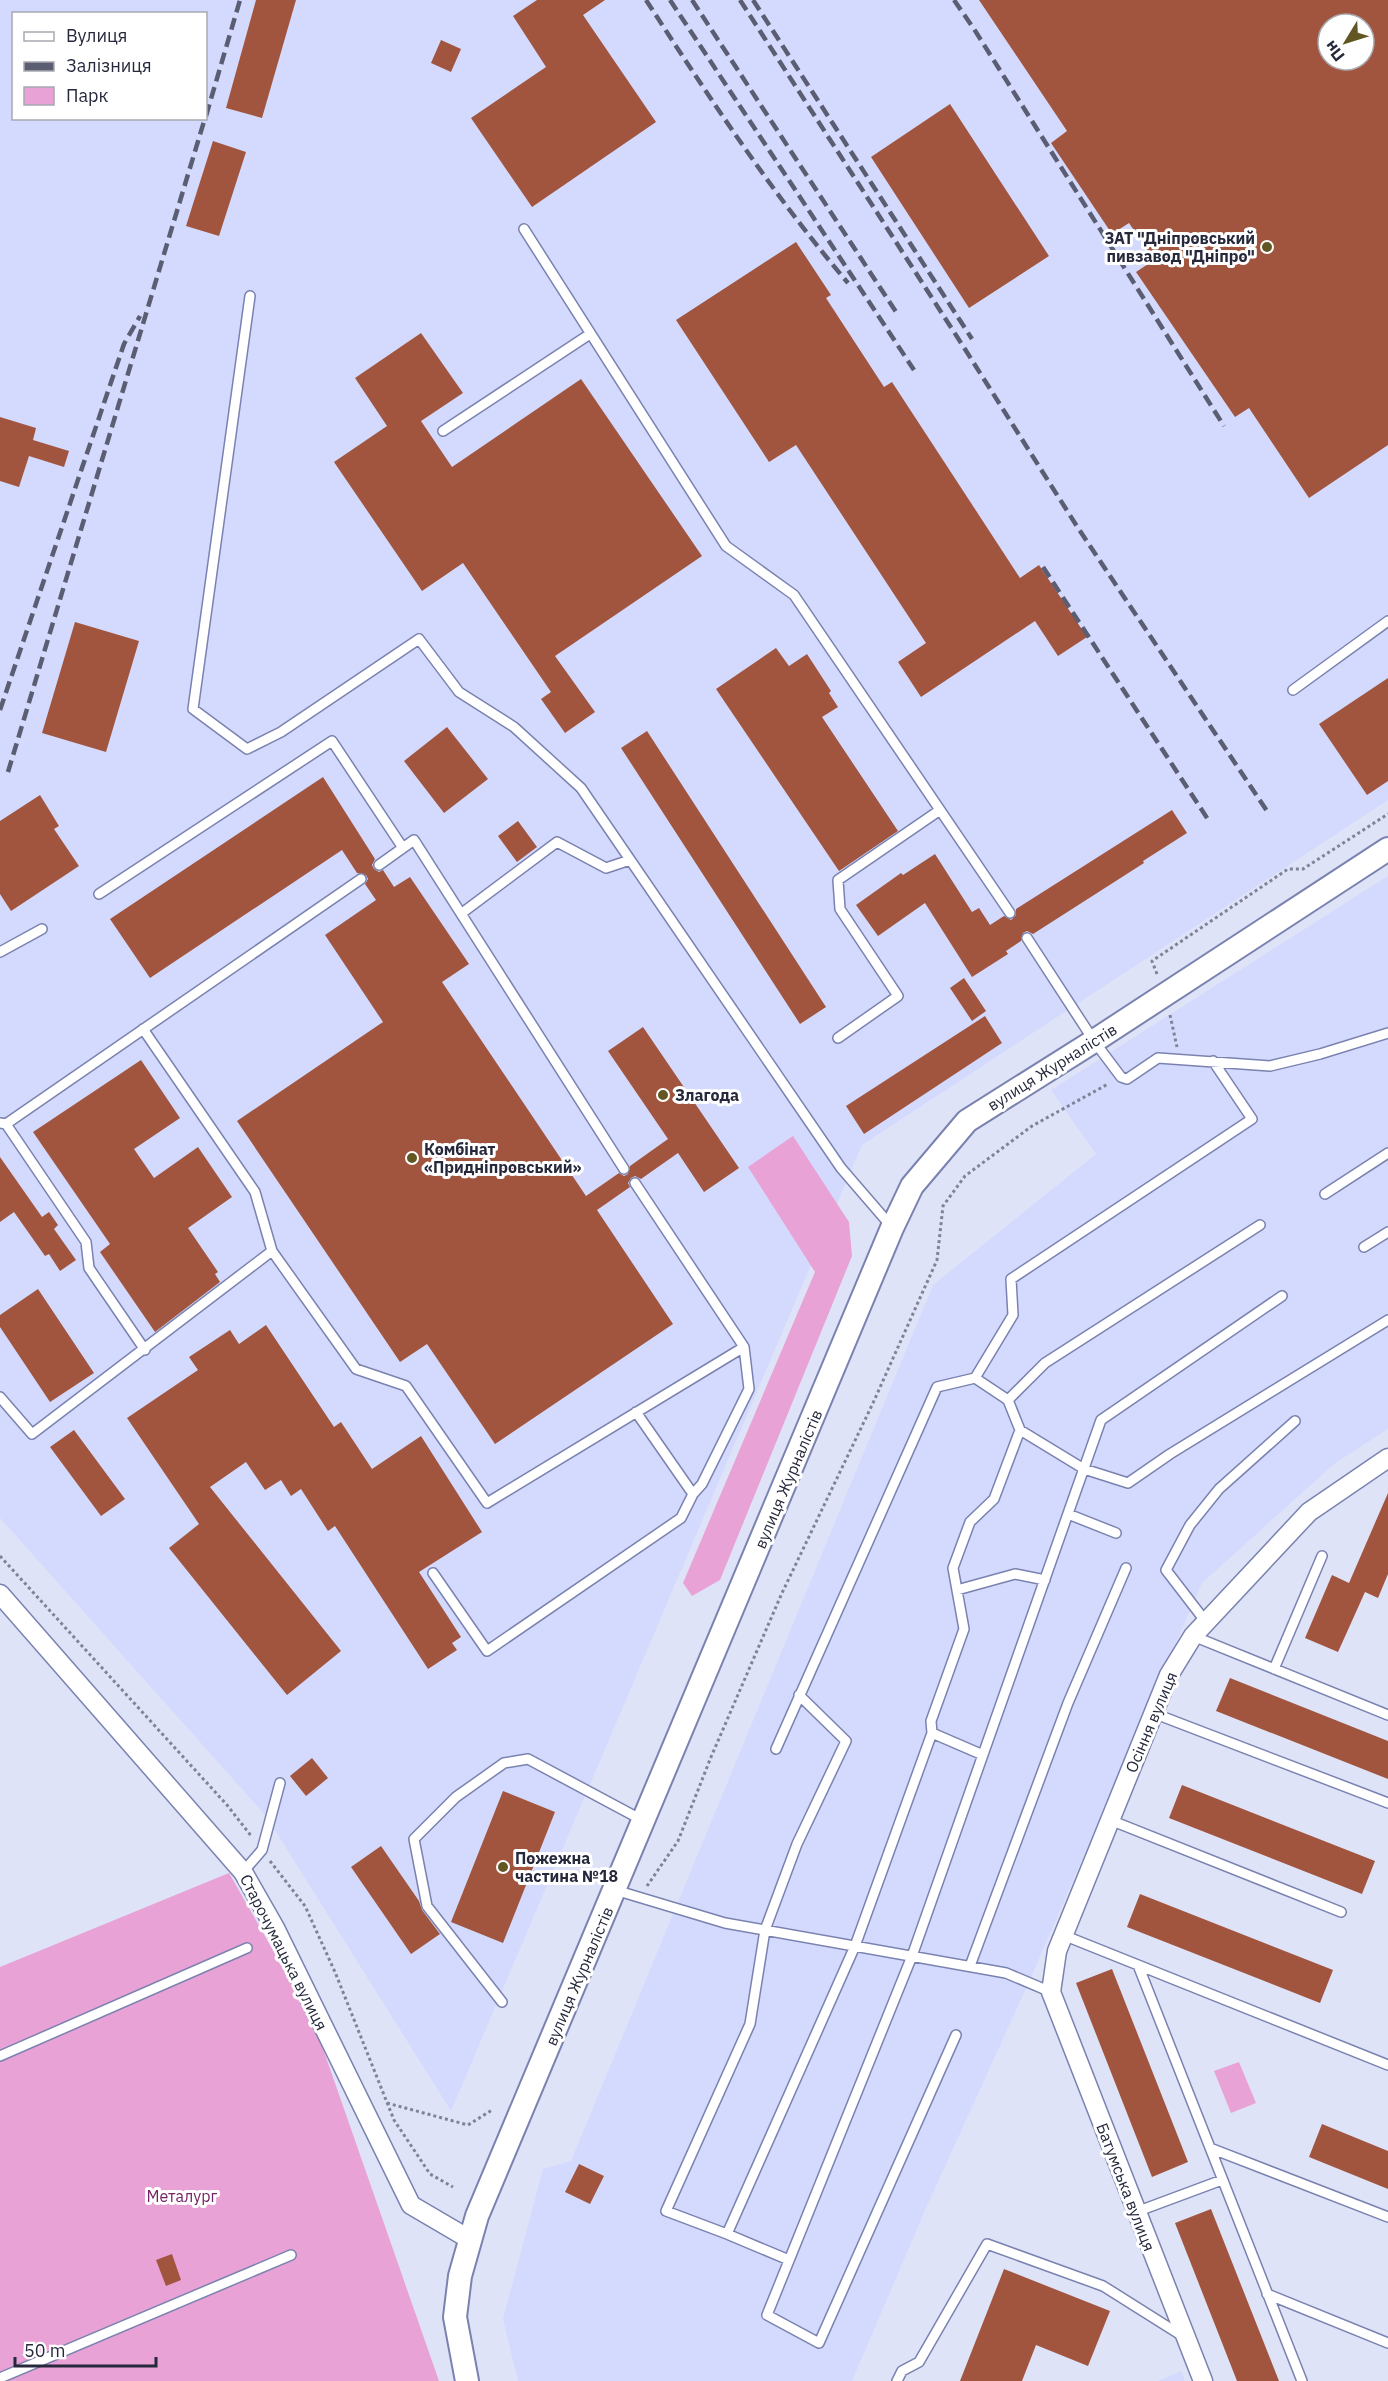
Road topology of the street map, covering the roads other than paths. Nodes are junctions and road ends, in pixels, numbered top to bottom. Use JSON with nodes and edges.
{"nodes":[{"id":1,"x":524,"y":229,"type":"dead end"},
{"id":2,"x":250,"y":296,"type":"dead end"},
{"id":3,"x":590,"y":334,"type":"junction"},
{"id":4,"x":443,"y":431,"type":"dead end"},
{"id":5,"x":1388,"y":621,"type":"edge"},
{"id":6,"x":1293,"y":690,"type":"dead end"},
{"id":7,"x":940,"y":810,"type":"junction"},
{"id":8,"x":403,"y":848,"type":"junction"},
{"id":9,"x":1388,"y":849,"type":"edge"},
{"id":10,"x":630,"y":860,"type":"junction"},
{"id":11,"x":379,"y":865,"type":"dead end"},
{"id":12,"x":361,"y":879,"type":"dead end"},
{"id":13,"x":99,"y":894,"type":"dead end"},
{"id":14,"x":462,"y":913,"type":"junction"},
{"id":15,"x":1010,"y":913,"type":"dead end"},
{"id":16,"x":42,"y":929,"type":"dead end"},
{"id":17,"x":1027,"y":938,"type":"dead end"},
{"id":18,"x":0,"y":952,"type":"edge"},
{"id":19,"x":143,"y":1029,"type":"junction"},
{"id":20,"x":1388,"y":1034,"type":"edge"},
{"id":21,"x":838,"y":1038,"type":"dead end"},
{"id":22,"x":1094,"y":1041,"type":"junction"},
{"id":23,"x":1213,"y":1061,"type":"junction"},
{"id":24,"x":3,"y":1124,"type":"edge"},
{"id":25,"x":1388,"y":1153,"type":"edge"},
{"id":26,"x":624,"y":1170,"type":"dead end"},
{"id":27,"x":634,"y":1184,"type":"dead end"},
{"id":28,"x":1325,"y":1194,"type":"dead end"},
{"id":29,"x":1260,"y":1225,"type":"dead end"},
{"id":30,"x":892,"y":1228,"type":"junction"},
{"id":31,"x":1388,"y":1232,"type":"edge"},
{"id":32,"x":1364,"y":1247,"type":"dead end"},
{"id":33,"x":272,"y":1251,"type":"junction"},
{"id":34,"x":1282,"y":1296,"type":"dead end"},
{"id":35,"x":1388,"y":1320,"type":"edge"},
{"id":36,"x":744,"y":1347,"type":"junction"},
{"id":37,"x":145,"y":1350,"type":"junction"},
{"id":38,"x":975,"y":1378,"type":"junction"},
{"id":39,"x":0,"y":1397,"type":"edge"},
{"id":40,"x":1008,"y":1400,"type":"junction"},
{"id":41,"x":636,"y":1412,"type":"junction"},
{"id":42,"x":1295,"y":1421,"type":"dead end"},
{"id":43,"x":1020,"y":1430,"type":"junction"},
{"id":44,"x":1388,"y":1458,"type":"edge"},
{"id":45,"x":1083,"y":1469,"type":"junction"},
{"id":46,"x":693,"y":1494,"type":"junction"},
{"id":47,"x":1068,"y":1514,"type":"junction"},
{"id":48,"x":1116,"y":1533,"type":"dead end"},
{"id":49,"x":1322,"y":1556,"type":"dead end"},
{"id":50,"x":1126,"y":1568,"type":"dead end"},
{"id":51,"x":433,"y":1574,"type":"dead end"},
{"id":52,"x":1045,"y":1580,"type":"junction"},
{"id":53,"x":957,"y":1590,"type":"junction"},
{"id":54,"x":0,"y":1594,"type":"edge"},
{"id":55,"x":1206,"y":1622,"type":"junction"},
{"id":56,"x":1193,"y":1636,"type":"junction"},
{"id":57,"x":1274,"y":1669,"type":"junction"},
{"id":58,"x":799,"y":1695,"type":"junction"},
{"id":59,"x":1153,"y":1713,"type":"junction"},
{"id":60,"x":1388,"y":1715,"type":"edge"},
{"id":61,"x":933,"y":1734,"type":"junction"},
{"id":62,"x":776,"y":1749,"type":"dead end"},
{"id":63,"x":983,"y":1755,"type":"junction"},
{"id":64,"x":280,"y":1783,"type":"dead end"},
{"id":65,"x":1388,"y":1803,"type":"edge"},
{"id":66,"x":644,"y":1821,"type":"junction"},
{"id":67,"x":1110,"y":1821,"type":"junction"},
{"id":68,"x":243,"y":1872,"type":"junction"},
{"id":69,"x":615,"y":1890,"type":"junction"},
{"id":70,"x":1341,"y":1912,"type":"dead end"},
{"id":71,"x":765,"y":1929,"type":"junction"},
{"id":72,"x":1063,"y":1935,"type":"junction"},
{"id":73,"x":855,"y":1946,"type":"junction"},
{"id":74,"x":247,"y":1948,"type":"dead end"},
{"id":75,"x":912,"y":1956,"type":"junction"},
{"id":76,"x":1138,"y":1965,"type":"junction"},
{"id":77,"x":970,"y":1966,"type":"junction"},
{"id":78,"x":1051,"y":1992,"type":"junction"},
{"id":79,"x":502,"y":2002,"type":"dead end"},
{"id":80,"x":956,"y":2035,"type":"dead end"},
{"id":81,"x":0,"y":2056,"type":"edge"},
{"id":82,"x":1388,"y":2065,"type":"edge"},
{"id":83,"x":1210,"y":2148,"type":"junction"},
{"id":84,"x":1222,"y":2180,"type":"junction"},
{"id":85,"x":1136,"y":2212,"type":"junction"},
{"id":86,"x":1388,"y":2217,"type":"edge"},
{"id":87,"x":727,"y":2234,"type":"junction"},
{"id":88,"x":470,"y":2240,"type":"junction"},
{"id":89,"x":291,"y":2255,"type":"dead end"},
{"id":90,"x":789,"y":2260,"type":"junction"},
{"id":91,"x":1267,"y":2294,"type":"junction"},
{"id":92,"x":1186,"y":2338,"type":"junction"},
{"id":93,"x":1388,"y":2343,"type":"edge"},
{"id":94,"x":0,"y":2378,"type":"edge"},
{"id":95,"x":467,"y":2381,"type":"edge"},
{"id":96,"x":897,"y":2381,"type":"edge"},
{"id":97,"x":1203,"y":2381,"type":"edge"},
{"id":98,"x":1302,"y":2381,"type":"edge"}],
"edges":[{"from":1,"to":3,"type":"lane"},
{"from":2,"to":10,"type":"lane"},
{"from":3,"to":4,"type":"lane"},
{"from":3,"to":7,"type":"lane"},
{"from":5,"to":6,"type":"lane"},
{"from":7,"to":15,"type":"lane"},
{"from":7,"to":21,"type":"lane"},
{"from":8,"to":11,"type":"lane"},
{"from":8,"to":13,"type":"lane"},
{"from":8,"to":14,"type":"lane"},
{"from":9,"to":22,"type":"street","name":"вулиця Журналістів"},
{"from":10,"to":14,"type":"lane"},
{"from":10,"to":30,"type":"lane"},
{"from":12,"to":19,"type":"lane"},
{"from":14,"to":26,"type":"lane"},
{"from":16,"to":18,"type":"lane"},
{"from":17,"to":22,"type":"lane"},
{"from":19,"to":24,"type":"lane"},
{"from":19,"to":33,"type":"lane"},
{"from":20,"to":23,"type":"lane"},
{"from":22,"to":23,"type":"lane"},
{"from":22,"to":30,"type":"street","name":"вулиця Журналістів"},
{"from":23,"to":38,"type":"lane"},
{"from":24,"to":37,"type":"lane"},
{"from":25,"to":28,"type":"lane"},
{"from":27,"to":36,"type":"lane"},
{"from":29,"to":40,"type":"lane"},
{"from":30,"to":66,"type":"street","name":"вулиця Журналістів"},
{"from":31,"to":32,"type":"lane"},
{"from":33,"to":37,"type":"lane"},
{"from":33,"to":41,"type":"lane"},
{"from":34,"to":45,"type":"lane"},
{"from":35,"to":45,"type":"lane"},
{"from":36,"to":41,"type":"lane"},
{"from":36,"to":46,"type":"lane"},
{"from":37,"to":39,"type":"lane"},
{"from":38,"to":40,"type":"lane"},
{"from":38,"to":58,"type":"lane"},
{"from":40,"to":43,"type":"lane"},
{"from":41,"to":46,"type":"lane"},
{"from":42,"to":55,"type":"lane"},
{"from":43,"to":45,"type":"lane"},
{"from":43,"to":53,"type":"lane"},
{"from":44,"to":55,"type":"street","name":"Осіння вулиця"},
{"from":45,"to":47,"type":"lane"},
{"from":46,"to":51,"type":"lane"},
{"from":47,"to":48,"type":"lane"},
{"from":47,"to":52,"type":"lane"},
{"from":49,"to":57,"type":"lane"},
{"from":50,"to":77,"type":"lane"},
{"from":52,"to":53,"type":"lane"},
{"from":52,"to":63,"type":"lane"},
{"from":53,"to":61,"type":"lane"},
{"from":54,"to":68,"type":"street","name":"Старочумацька вулиця"},
{"from":55,"to":56,"type":"street","name":"Осіння вулиця"},
{"from":56,"to":57,"type":"lane"},
{"from":56,"to":59,"type":"street","name":"Осіння вулиця"},
{"from":57,"to":60,"type":"lane"},
{"from":58,"to":62,"type":"lane"},
{"from":58,"to":71,"type":"lane"},
{"from":59,"to":65,"type":"lane"},
{"from":59,"to":67,"type":"street","name":"Осіння вулиця"},
{"from":61,"to":63,"type":"lane"},
{"from":61,"to":73,"type":"lane"},
{"from":63,"to":75,"type":"lane"},
{"from":64,"to":68,"type":"lane"},
{"from":66,"to":69,"type":"street","name":"вулиця Журналістів"},
{"from":66,"to":79,"type":"lane"},
{"from":67,"to":70,"type":"lane"},
{"from":67,"to":72,"type":"street","name":"Осіння вулиця"},
{"from":68,"to":88,"type":"street","name":"Старочумацька вулиця"},
{"from":69,"to":71,"type":"lane"},
{"from":69,"to":88,"type":"street","name":"вулиця Журналістів"},
{"from":71,"to":73,"type":"lane"},
{"from":71,"to":87,"type":"lane"},
{"from":72,"to":76,"type":"lane"},
{"from":72,"to":78,"type":"street","name":"Осіння вулиця"},
{"from":73,"to":75,"type":"lane"},
{"from":73,"to":87,"type":"lane"},
{"from":74,"to":81,"type":"lane"},
{"from":75,"to":77,"type":"lane"},
{"from":75,"to":90,"type":"lane"},
{"from":76,"to":82,"type":"lane"},
{"from":76,"to":83,"type":"lane"},
{"from":77,"to":78,"type":"lane"},
{"from":78,"to":85,"type":"street","name":"Батумська вулиця"},
{"from":80,"to":90,"type":"lane"},
{"from":83,"to":84,"type":"lane"},
{"from":83,"to":86,"type":"lane"},
{"from":84,"to":85,"type":"lane"},
{"from":84,"to":91,"type":"lane"},
{"from":85,"to":92,"type":"street","name":"Батумська вулиця"},
{"from":87,"to":90,"type":"lane"},
{"from":88,"to":95,"type":"street","name":"вулиця Журналістів"},
{"from":89,"to":94,"type":"lane"},
{"from":91,"to":93,"type":"lane"},
{"from":91,"to":98,"type":"lane"},
{"from":92,"to":96,"type":"lane"},
{"from":92,"to":97,"type":"street","name":"Батумська вулиця"}]}
